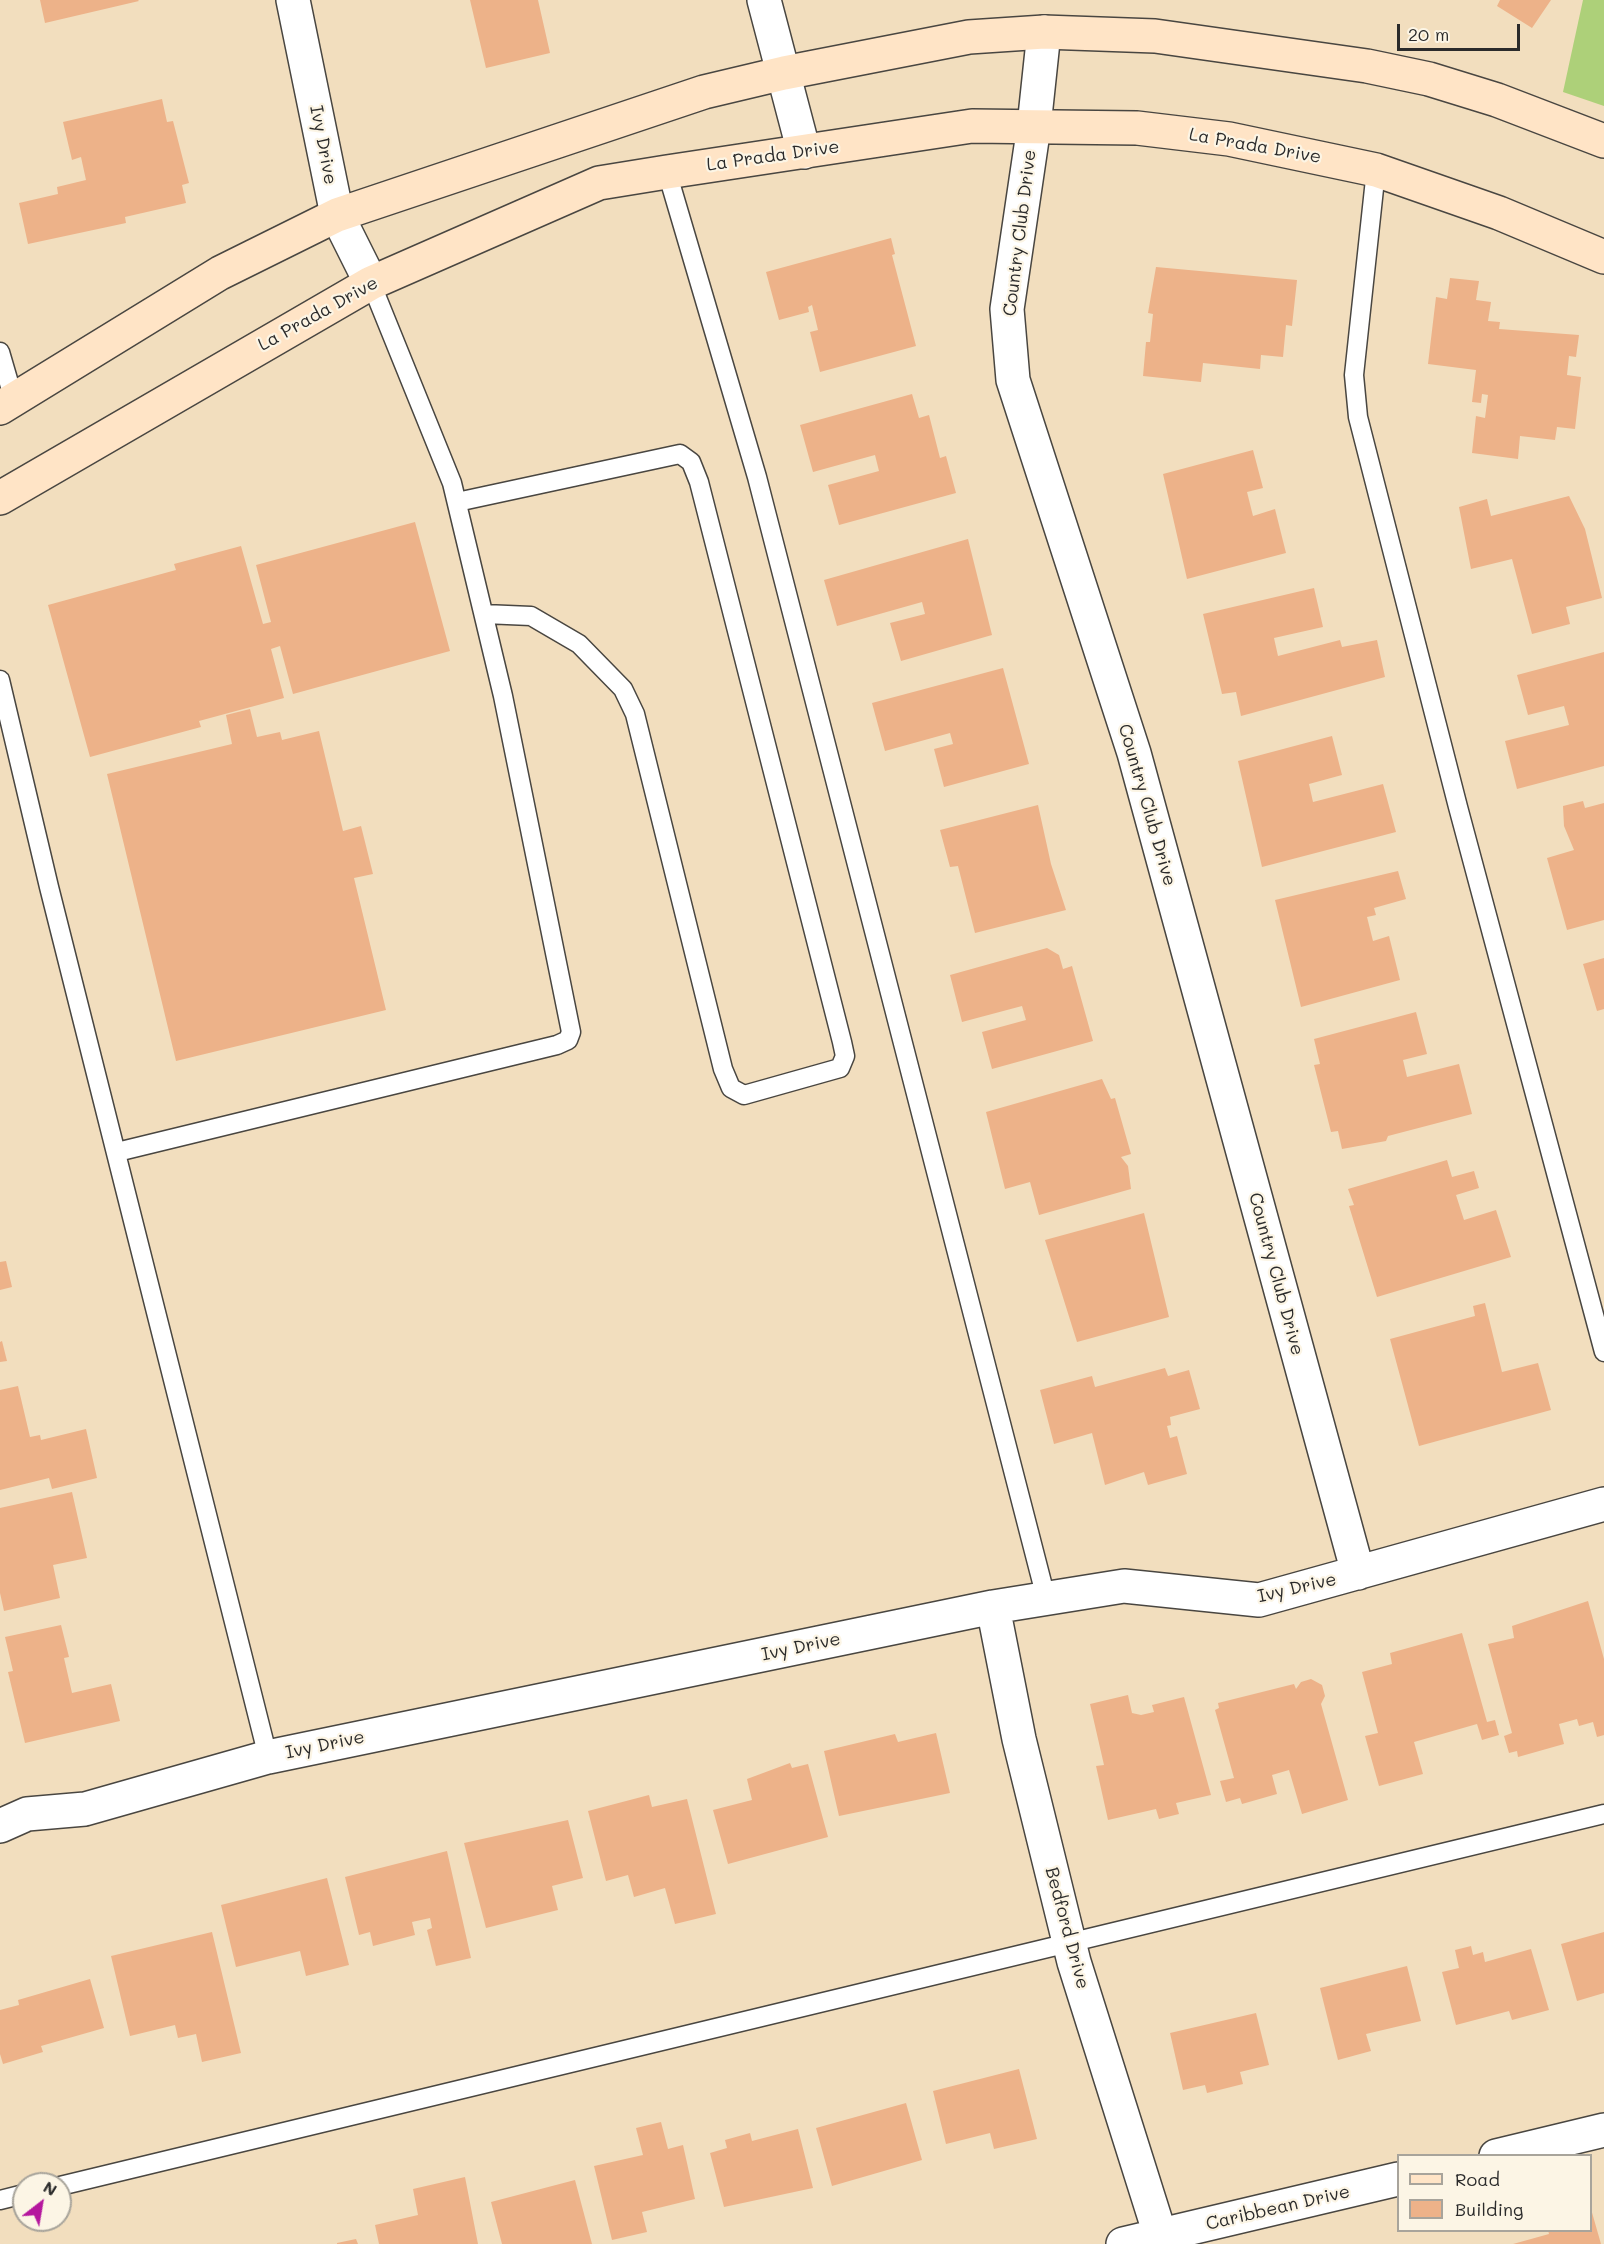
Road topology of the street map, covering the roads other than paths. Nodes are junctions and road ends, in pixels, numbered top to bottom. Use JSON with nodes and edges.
{"nodes":[{"id":1,"x":293,"y":0,"type":"edge"},
{"id":2,"x":764,"y":0,"type":"edge"},
{"id":3,"x":1044,"y":32,"type":"junction"},
{"id":4,"x":784,"y":73,"type":"junction"},
{"id":5,"x":1034,"y":126,"type":"junction"},
{"id":6,"x":1604,"y":141,"type":"edge"},
{"id":7,"x":804,"y":152,"type":"junction"},
{"id":8,"x":1376,"y":170,"type":"junction"},
{"id":9,"x":667,"y":172,"type":"junction"},
{"id":10,"x":336,"y":215,"type":"junction"},
{"id":11,"x":1604,"y":257,"type":"edge"},
{"id":12,"x":371,"y":283,"type":"junction"},
{"id":13,"x":0,"y":352,"type":"edge"},
{"id":14,"x":7,"y":404,"type":"edge"},
{"id":15,"x":0,"y":498,"type":"edge"},
{"id":16,"x":457,"y":502,"type":"junction"},
{"id":17,"x":484,"y":615,"type":"junction"},
{"id":18,"x":0,"y":680,"type":"edge"},
{"id":19,"x":117,"y":1152,"type":"junction"},
{"id":20,"x":1604,"y":1352,"type":"edge"},
{"id":21,"x":1604,"y":1504,"type":"edge"},
{"id":22,"x":1358,"y":1573,"type":"junction"},
{"id":23,"x":1046,"y":1598,"type":"junction"},
{"id":24,"x":993,"y":1607,"type":"junction"},
{"id":25,"x":268,"y":1757,"type":"junction"},
{"id":26,"x":1604,"y":1815,"type":"edge"},
{"id":27,"x":0,"y":1826,"type":"edge"},
{"id":28,"x":1069,"y":1944,"type":"junction"},
{"id":29,"x":1604,"y":2130,"type":"edge"},
{"id":30,"x":1504,"y":2154,"type":"edge"},
{"id":31,"x":1397,"y":2179,"type":"edge"},
{"id":32,"x":72,"y":2183,"type":"edge"},
{"id":33,"x":1163,"y":2240,"type":"edge"},
{"id":34,"x":1123,"y":2244,"type":"edge"}],
"edges":[{"from":1,"to":10,"type":"street","name":"Ivy Drive"},
{"from":2,"to":4,"type":"street"},
{"from":3,"to":4,"type":"main road"},
{"from":3,"to":5,"type":"street","name":"Country Club Drive"},
{"from":3,"to":6,"type":"main road"},
{"from":4,"to":7,"type":"street"},
{"from":4,"to":10,"type":"main road"},
{"from":5,"to":7,"type":"main road","name":"La Prada Drive"},
{"from":5,"to":8,"type":"main road","name":"La Prada Drive"},
{"from":5,"to":22,"type":"street","name":"Country Club Drive"},
{"from":7,"to":9,"type":"main road","name":"La Prada Drive"},
{"from":8,"to":11,"type":"main road","name":"La Prada Drive"},
{"from":8,"to":20,"type":"lane"},
{"from":9,"to":12,"type":"main road","name":"La Prada Drive"},
{"from":9,"to":23,"type":"lane"},
{"from":10,"to":12,"type":"street","name":"Ivy Drive"},
{"from":10,"to":14,"type":"main road"},
{"from":12,"to":15,"type":"main road","name":"La Prada Drive"},
{"from":12,"to":16,"type":"lane"},
{"from":13,"to":14,"type":"lane"},
{"from":16,"to":17,"type":"lane"},
{"from":16,"to":17,"type":"lane"},
{"from":17,"to":19,"type":"lane"},
{"from":18,"to":19,"type":"lane"},
{"from":19,"to":25,"type":"lane"},
{"from":21,"to":22,"type":"street","name":"Ivy Drive"},
{"from":22,"to":23,"type":"street","name":"Ivy Drive"},
{"from":23,"to":24,"type":"street","name":"Ivy Drive"},
{"from":24,"to":25,"type":"street","name":"Ivy Drive"},
{"from":24,"to":28,"type":"street","name":"Bedford Drive"},
{"from":25,"to":27,"type":"street","name":"Ivy Drive"},
{"from":26,"to":28,"type":"lane"},
{"from":28,"to":32,"type":"lane"},
{"from":28,"to":33,"type":"street","name":"Bedford Drive"},
{"from":29,"to":30,"type":"street"},
{"from":31,"to":33,"type":"street","name":"Caribbean Drive"},
{"from":33,"to":34,"type":"street","name":"Caribbean Drive"}]}
